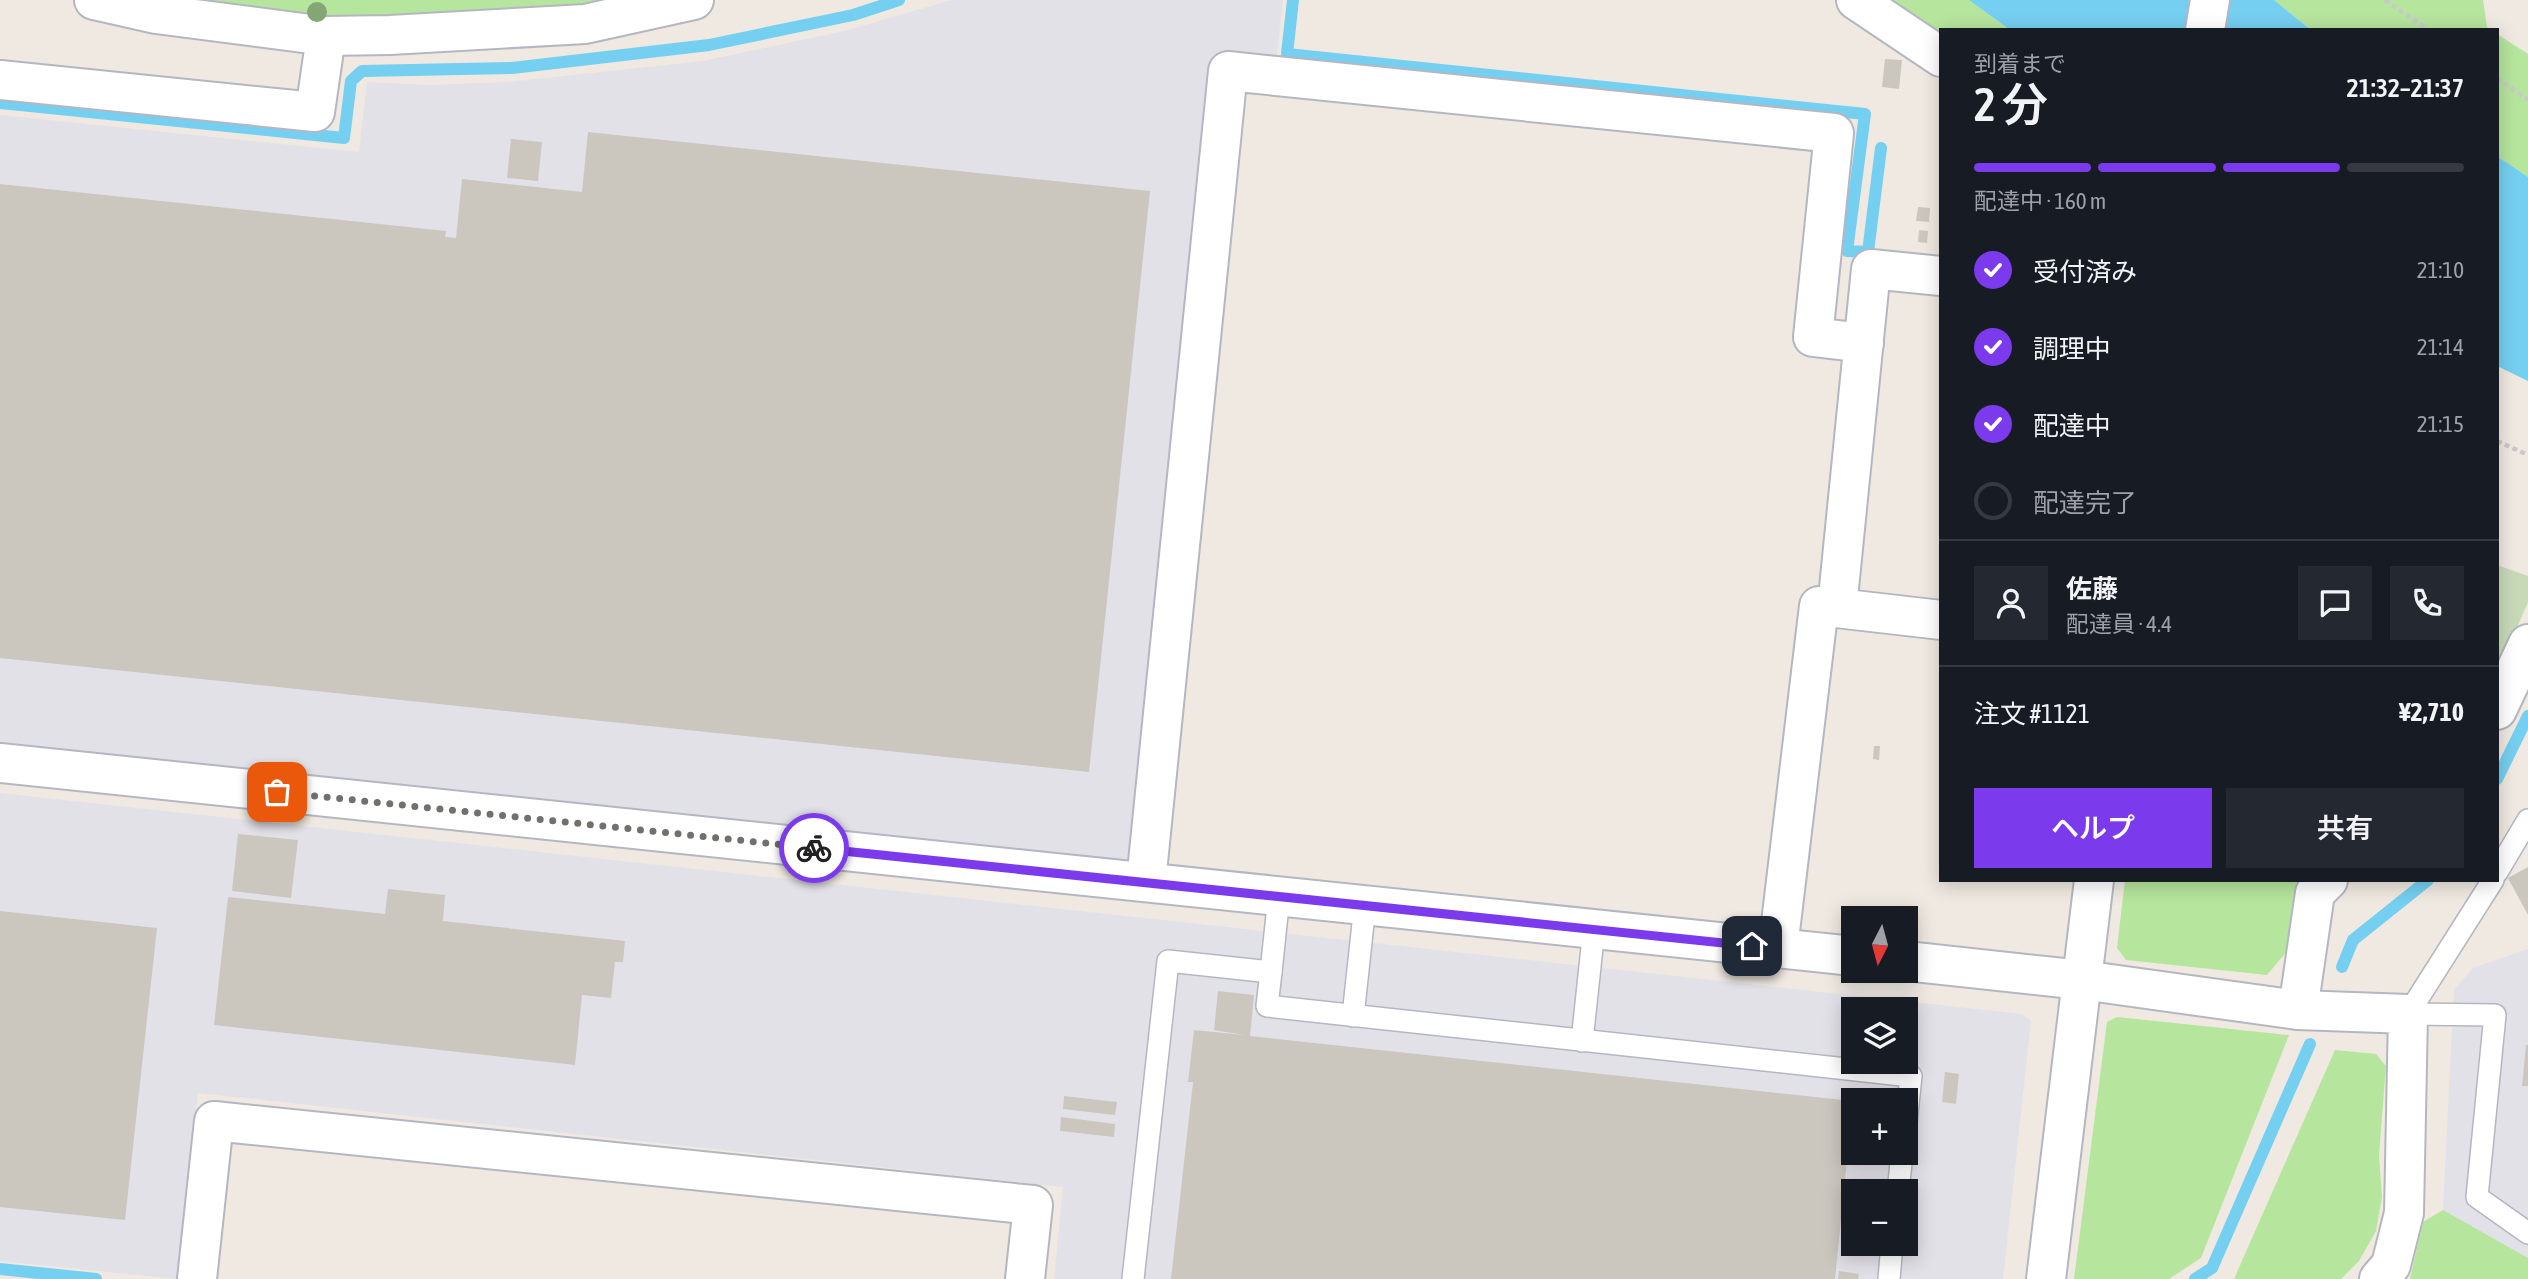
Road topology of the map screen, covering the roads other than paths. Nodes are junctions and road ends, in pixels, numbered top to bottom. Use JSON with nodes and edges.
{"nodes":[{"id":1,"x":94,"y":0,"type":"edge"},
{"id":2,"x":694,"y":0,"type":"edge"},
{"id":3,"x":1856,"y":0,"type":"edge"},
{"id":4,"x":2210,"y":0,"type":"edge"},
{"id":5,"x":2205,"y":28,"type":"edge"},
{"id":6,"x":326,"y":36,"type":"junction"},
{"id":7,"x":1939,"y":56,"type":"edge"},
{"id":8,"x":0,"y":80,"type":"edge"},
{"id":9,"x":1939,"y":276,"type":"edge"},
{"id":10,"x":1864,"y":343,"type":"junction"},
{"id":11,"x":1837,"y":608,"type":"junction"},
{"id":12,"x":1939,"y":620,"type":"edge"},
{"id":13,"x":2528,"y":644,"type":"edge"},
{"id":14,"x":2499,"y":706,"type":"edge"},
{"id":15,"x":0,"y":763,"type":"edge"},
{"id":16,"x":2528,"y":820,"type":"edge"},
{"id":17,"x":2499,"y":869,"type":"edge"},
{"id":18,"x":1146,"y":882,"type":"junction"},
{"id":19,"x":2094,"y":882,"type":"edge"},
{"id":20,"x":2326,"y":882,"type":"edge"},
{"id":21,"x":2492,"y":882,"type":"edge"},
{"id":22,"x":1279,"y":896,"type":"junction"},
{"id":23,"x":1366,"y":905,"type":"junction"},
{"id":24,"x":1594,"y":929,"type":"junction"},
{"id":25,"x":1778,"y":948,"type":"junction"},
{"id":26,"x":1841,"y":955,"type":"edge"},
{"id":27,"x":1918,"y":962,"type":"edge"},
{"id":28,"x":1271,"y":972,"type":"junction"},
{"id":29,"x":2082,"y":980,"type":"junction"},
{"id":30,"x":2298,"y":1010,"type":"junction"},
{"id":31,"x":2408,"y":1014,"type":"junction"},
{"id":32,"x":1353,"y":1016,"type":"junction"},
{"id":33,"x":1582,"y":1041,"type":"junction"},
{"id":34,"x":1910,"y":1088,"type":"edge"},
{"id":35,"x":2528,"y":1233,"type":"edge"},
{"id":36,"x":1891,"y":1256,"type":"edge"},
{"id":37,"x":197,"y":1279,"type":"edge"},
{"id":38,"x":1025,"y":1279,"type":"edge"},
{"id":39,"x":1133,"y":1279,"type":"edge"},
{"id":40,"x":1889,"y":1279,"type":"edge"},
{"id":41,"x":2046,"y":1279,"type":"edge"},
{"id":42,"x":2379,"y":1279,"type":"edge"}],
"edges":[{"from":1,"to":6,"type":"street"},
{"from":2,"to":6,"type":"street"},
{"from":3,"to":7,"type":"street"},
{"from":4,"to":5,"type":"street"},
{"from":6,"to":8,"type":"street"},
{"from":9,"to":10,"type":"street"},
{"from":10,"to":11,"type":"street"},
{"from":10,"to":18,"type":"street"},
{"from":11,"to":12,"type":"street"},
{"from":11,"to":25,"type":"street"},
{"from":13,"to":14,"type":"street"},
{"from":15,"to":18,"type":"street"},
{"from":16,"to":17,"type":"lane"},
{"from":18,"to":22,"type":"street"},
{"from":19,"to":29,"type":"street"},
{"from":20,"to":30,"type":"street"},
{"from":21,"to":31,"type":"lane"},
{"from":22,"to":23,"type":"street"},
{"from":22,"to":28,"type":"lane"},
{"from":23,"to":24,"type":"street"},
{"from":23,"to":32,"type":"lane"},
{"from":24,"to":25,"type":"street"},
{"from":24,"to":33,"type":"lane"},
{"from":25,"to":26,"type":"street"},
{"from":27,"to":29,"type":"street"},
{"from":28,"to":32,"type":"lane"},
{"from":28,"to":39,"type":"lane"},
{"from":29,"to":30,"type":"street"},
{"from":29,"to":41,"type":"street"},
{"from":30,"to":31,"type":"street"},
{"from":31,"to":35,"type":"lane"},
{"from":31,"to":42,"type":"street"},
{"from":32,"to":33,"type":"lane"},
{"from":33,"to":34,"type":"lane"},
{"from":36,"to":40,"type":"lane"},
{"from":37,"to":38,"type":"street"}]}
